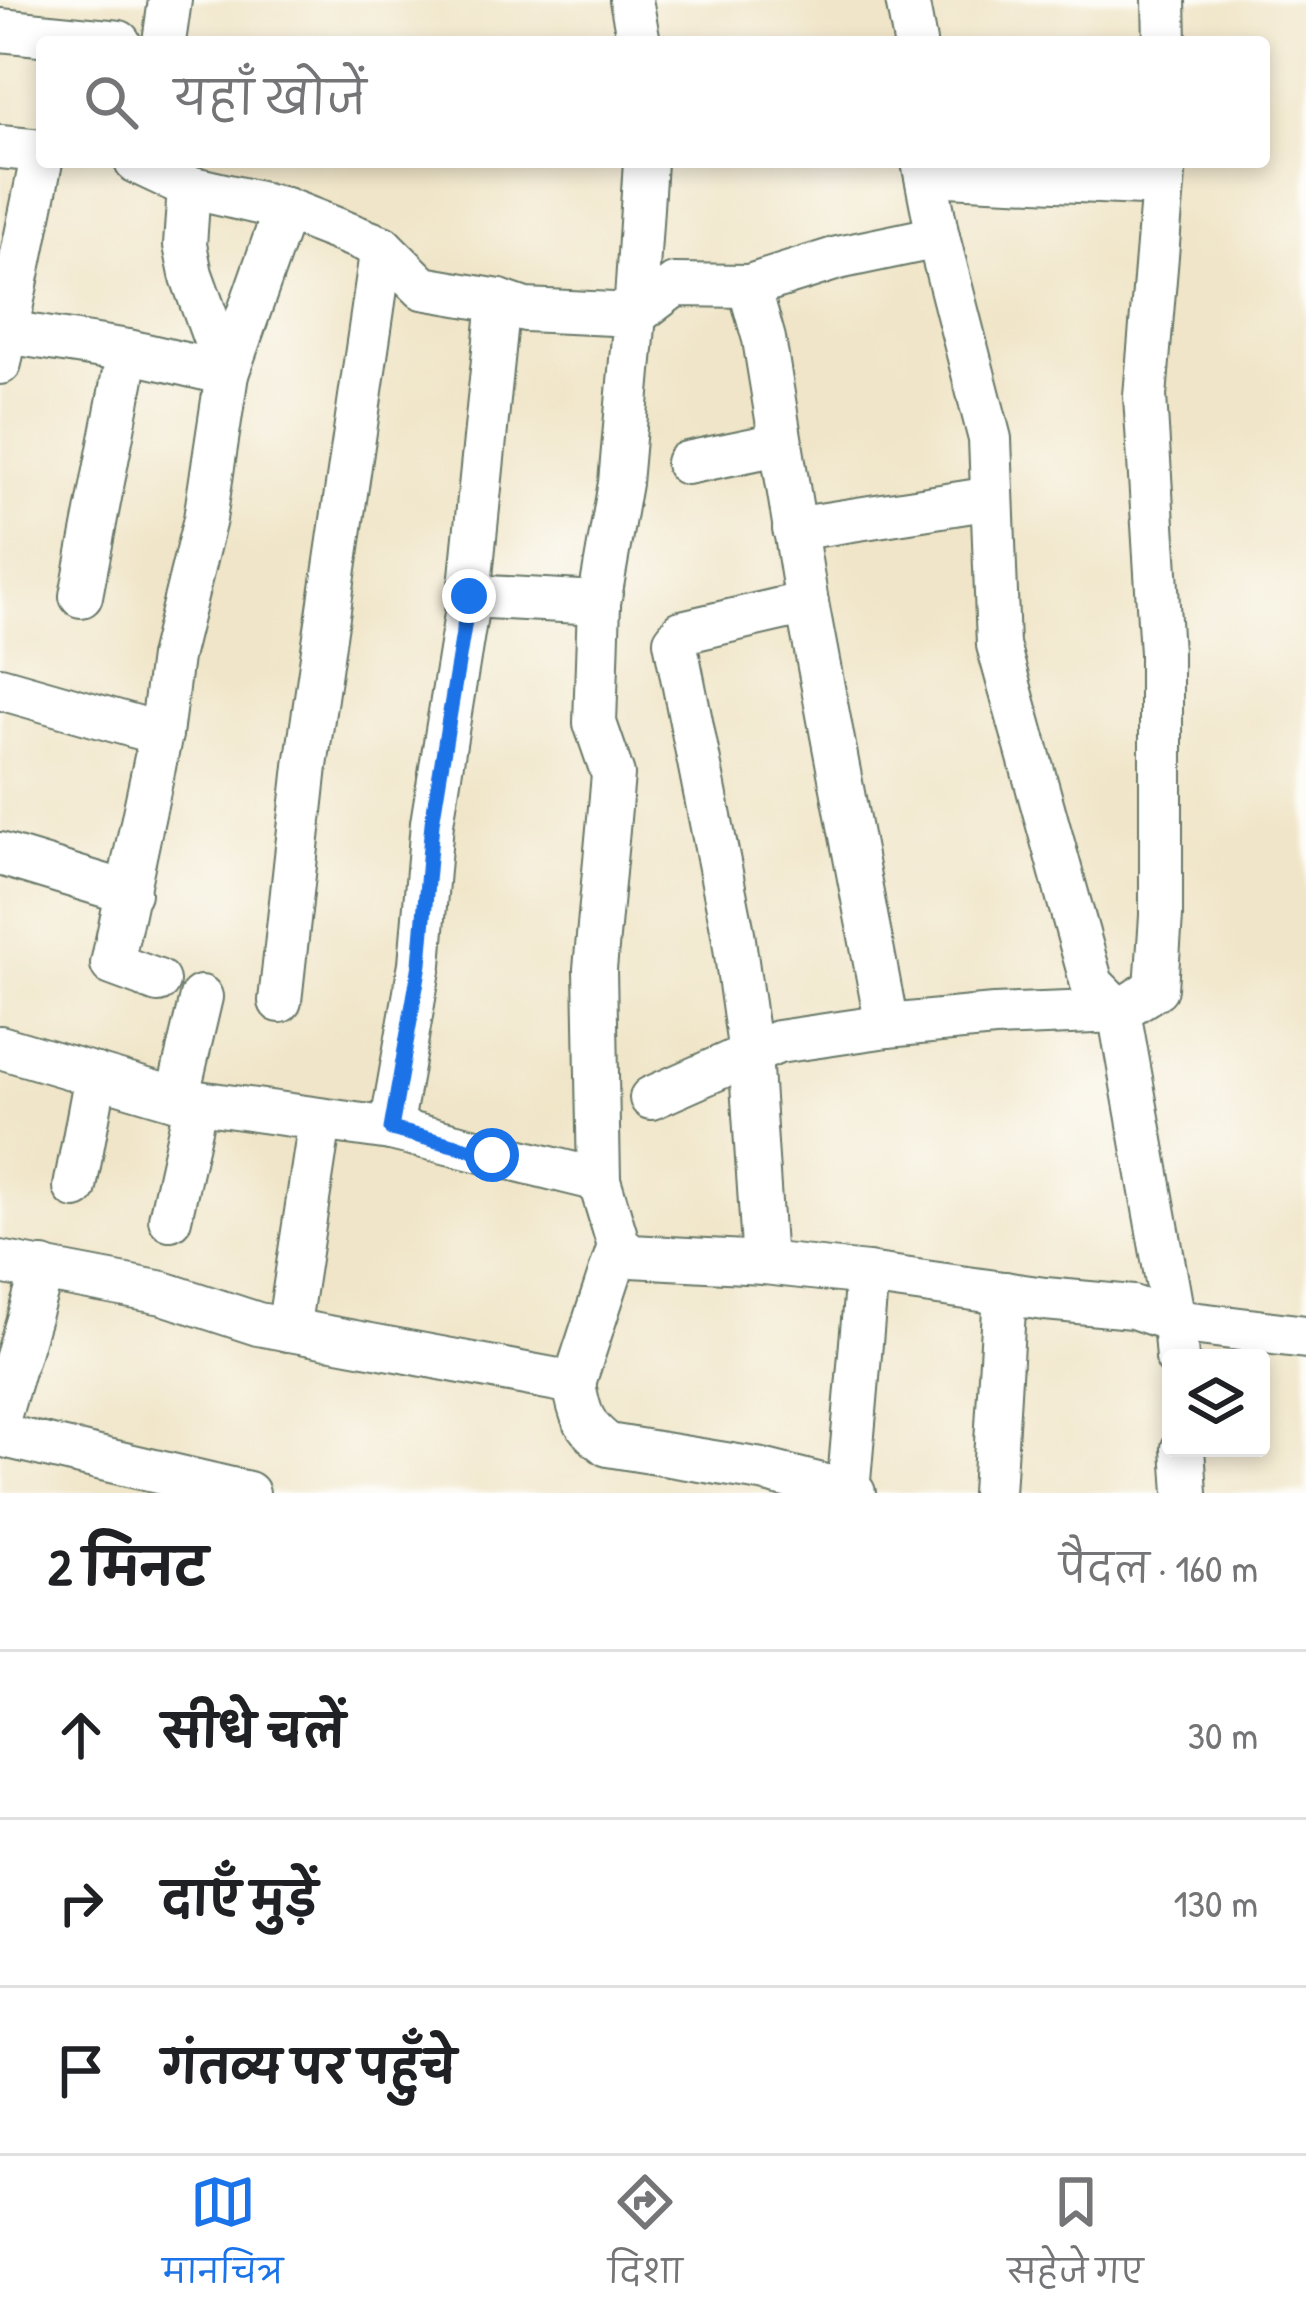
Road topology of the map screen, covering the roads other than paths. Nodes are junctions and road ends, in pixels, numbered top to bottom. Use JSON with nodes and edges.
{"nodes":[{"id":1,"x":170,"y":0,"type":"edge"},
{"id":2,"x":632,"y":0,"type":"edge"},
{"id":3,"x":907,"y":0,"type":"edge"},
{"id":4,"x":1164,"y":0,"type":"edge"},
{"id":5,"x":0,"y":30,"type":"edge"},
{"id":6,"x":60,"y":36,"type":"edge"},
{"id":7,"x":165,"y":36,"type":"edge"},
{"id":8,"x":638,"y":36,"type":"edge"},
{"id":9,"x":914,"y":36,"type":"edge"},
{"id":10,"x":1165,"y":36,"type":"edge"},
{"id":11,"x":0,"y":147,"type":"edge"},
{"id":12,"x":36,"y":153,"type":"edge"},
{"id":13,"x":39,"y":168,"type":"edge"},
{"id":14,"x":150,"y":168,"type":"edge"},
{"id":15,"x":645,"y":168,"type":"edge"},
{"id":16,"x":925,"y":168,"type":"edge"},
{"id":17,"x":1164,"y":174,"type":"edge"},
{"id":18,"x":190,"y":187,"type":"junction"},
{"id":19,"x":285,"y":209,"type":"junction"},
{"id":20,"x":938,"y":236,"type":"junction"},
{"id":21,"x":382,"y":247,"type":"junction"},
{"id":22,"x":748,"y":286,"type":"junction"},
{"id":23,"x":499,"y":301,"type":"junction"},
{"id":24,"x":634,"y":315,"type":"junction"},
{"id":25,"x":3,"y":347,"type":"edge"},
{"id":26,"x":128,"y":351,"type":"junction"},
{"id":27,"x":227,"y":374,"type":"junction"},
{"id":28,"x":779,"y":444,"type":"junction"},
{"id":29,"x":687,"y":464,"type":"dead end"},
{"id":30,"x":992,"y":498,"type":"junction"},
{"id":31,"x":794,"y":530,"type":"junction"},
{"id":32,"x":81,"y":596,"type":"dead end"},
{"id":33,"x":469,"y":596,"type":"junction"},
{"id":34,"x":599,"y":603,"type":"junction"},
{"id":35,"x":807,"y":603,"type":"junction"},
{"id":36,"x":0,"y":688,"type":"edge"},
{"id":37,"x":161,"y":734,"type":"junction"},
{"id":38,"x":0,"y":854,"type":"edge"},
{"id":39,"x":129,"y":893,"type":"junction"},
{"id":40,"x":158,"y":981,"type":"dead end"},
{"id":41,"x":201,"y":997,"type":"dead end"},
{"id":42,"x":280,"y":1001,"type":"dead end"},
{"id":43,"x":1119,"y":1012,"type":"junction"},
{"id":44,"x":887,"y":1026,"type":"junction"},
{"id":45,"x":0,"y":1047,"type":"edge"},
{"id":46,"x":750,"y":1054,"type":"junction"},
{"id":47,"x":96,"y":1075,"type":"junction"},
{"id":48,"x":650,"y":1098,"type":"dead end"},
{"id":49,"x":187,"y":1100,"type":"junction"},
{"id":50,"x":320,"y":1121,"type":"junction"},
{"id":51,"x":391,"y":1129,"type":"junction"},
{"id":52,"x":599,"y":1180,"type":"junction"},
{"id":53,"x":75,"y":1187,"type":"dead end"},
{"id":54,"x":170,"y":1219,"type":"dead end"},
{"id":55,"x":620,"y":1246,"type":"junction"},
{"id":56,"x":0,"y":1262,"type":"edge"},
{"id":57,"x":764,"y":1263,"type":"junction"},
{"id":58,"x":43,"y":1269,"type":"junction"},
{"id":59,"x":867,"y":1274,"type":"junction"},
{"id":60,"x":1005,"y":1293,"type":"junction"},
{"id":61,"x":288,"y":1330,"type":"junction"},
{"id":62,"x":1306,"y":1337,"type":"edge"},
{"id":63,"x":1175,"y":1340,"type":"edge"},
{"id":64,"x":574,"y":1383,"type":"junction"},
{"id":65,"x":0,"y":1414,"type":"edge"},
{"id":66,"x":0,"y":1435,"type":"edge"},
{"id":67,"x":1184,"y":1457,"type":"edge"},
{"id":68,"x":851,"y":1492,"type":"edge"},
{"id":69,"x":248,"y":1493,"type":"edge"},
{"id":70,"x":993,"y":1493,"type":"edge"},
{"id":71,"x":1186,"y":1493,"type":"edge"}],
"edges":[{"from":1,"to":7,"type":"street"},
{"from":2,"to":8,"type":"street"},
{"from":3,"to":9,"type":"street"},
{"from":4,"to":10,"type":"street"},
{"from":5,"to":6,"type":"street"},
{"from":11,"to":12,"type":"street"},
{"from":13,"to":25,"type":"street"},
{"from":14,"to":18,"type":"street"},
{"from":15,"to":24,"type":"street"},
{"from":16,"to":17,"type":"street"},
{"from":16,"to":20,"type":"street"},
{"from":17,"to":43,"type":"street"},
{"from":18,"to":19,"type":"street"},
{"from":18,"to":27,"type":"street"},
{"from":19,"to":21,"type":"street"},
{"from":19,"to":27,"type":"street"},
{"from":20,"to":22,"type":"street"},
{"from":20,"to":30,"type":"street"},
{"from":21,"to":23,"type":"street"},
{"from":21,"to":42,"type":"street"},
{"from":22,"to":24,"type":"street"},
{"from":22,"to":28,"type":"street"},
{"from":23,"to":24,"type":"street"},
{"from":23,"to":33,"type":"street"},
{"from":24,"to":34,"type":"street"},
{"from":25,"to":26,"type":"street"},
{"from":26,"to":27,"type":"street"},
{"from":26,"to":32,"type":"street"},
{"from":27,"to":37,"type":"street"},
{"from":28,"to":29,"type":"street"},
{"from":28,"to":31,"type":"street"},
{"from":30,"to":31,"type":"street"},
{"from":30,"to":43,"type":"street"},
{"from":31,"to":35,"type":"street"},
{"from":33,"to":34,"type":"street"},
{"from":33,"to":51,"type":"street"},
{"from":34,"to":52,"type":"street"},
{"from":35,"to":44,"type":"street"},
{"from":35,"to":46,"type":"street"},
{"from":36,"to":37,"type":"street"},
{"from":37,"to":39,"type":"street"},
{"from":38,"to":39,"type":"street"},
{"from":39,"to":40,"type":"street"},
{"from":41,"to":49,"type":"street"},
{"from":43,"to":44,"type":"street"},
{"from":43,"to":63,"type":"street"},
{"from":44,"to":46,"type":"street"},
{"from":45,"to":47,"type":"street"},
{"from":46,"to":48,"type":"street"},
{"from":46,"to":57,"type":"street"},
{"from":47,"to":49,"type":"street"},
{"from":47,"to":53,"type":"street"},
{"from":49,"to":50,"type":"street"},
{"from":49,"to":54,"type":"street"},
{"from":50,"to":51,"type":"street"},
{"from":50,"to":61,"type":"street"},
{"from":51,"to":52,"type":"street"},
{"from":52,"to":55,"type":"street"},
{"from":55,"to":57,"type":"street"},
{"from":55,"to":64,"type":"street"},
{"from":56,"to":58,"type":"street"},
{"from":57,"to":59,"type":"street"},
{"from":58,"to":61,"type":"street"},
{"from":58,"to":65,"type":"street"},
{"from":59,"to":60,"type":"street"},
{"from":59,"to":68,"type":"street"},
{"from":60,"to":63,"type":"street"},
{"from":60,"to":70,"type":"street"},
{"from":61,"to":64,"type":"street"},
{"from":62,"to":63,"type":"street"},
{"from":64,"to":68,"type":"street"},
{"from":66,"to":69,"type":"street"},
{"from":67,"to":71,"type":"street"}]}
